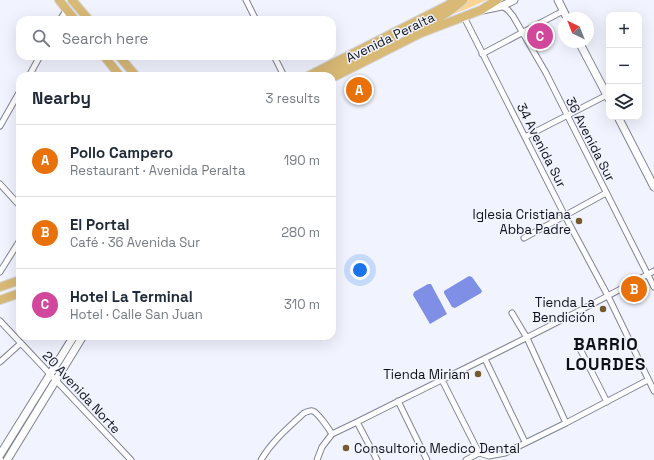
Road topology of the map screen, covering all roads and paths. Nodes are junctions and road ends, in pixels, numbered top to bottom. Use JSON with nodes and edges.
{"nodes":[{"id":1,"x":59,"y":0,"type":"edge"},
{"id":2,"x":72,"y":0,"type":"edge"},
{"id":3,"x":246,"y":0,"type":"edge"},
{"id":4,"x":455,"y":0,"type":"edge"},
{"id":5,"x":463,"y":0,"type":"edge"},
{"id":6,"x":490,"y":0,"type":"edge"},
{"id":7,"x":514,"y":0,"type":"edge"},
{"id":8,"x":558,"y":0,"type":"edge"},
{"id":9,"x":499,"y":3,"type":"edge"},
{"id":10,"x":67,"y":9,"type":"junction"},
{"id":11,"x":563,"y":10,"type":"joint"},
{"id":12,"x":63,"y":16,"type":"edge"},
{"id":13,"x":72,"y":16,"type":"edge"},
{"id":14,"x":86,"y":16,"type":"edge"},
{"id":15,"x":254,"y":16,"type":"edge"},
{"id":16,"x":464,"y":17,"type":"junction"},
{"id":17,"x":423,"y":27,"type":"junction"},
{"id":18,"x":523,"y":32,"type":"junction"},
{"id":19,"x":582,"y":48,"type":"edge"},
{"id":20,"x":482,"y":54,"type":"junction"},
{"id":21,"x":38,"y":60,"type":"edge"},
{"id":22,"x":107,"y":60,"type":"edge"},
{"id":23,"x":122,"y":60,"type":"edge"},
{"id":24,"x":276,"y":60,"type":"edge"},
{"id":25,"x":31,"y":72,"type":"edge"},
{"id":26,"x":117,"y":72,"type":"edge"},
{"id":27,"x":133,"y":72,"type":"edge"},
{"id":28,"x":282,"y":72,"type":"edge"},
{"id":29,"x":316,"y":72,"type":"edge"},
{"id":30,"x":329,"y":72,"type":"edge"},
{"id":31,"x":336,"y":76,"type":"edge"},
{"id":32,"x":606,"y":93,"type":"edge"},
{"id":33,"x":16,"y":98,"type":"edge"},
{"id":34,"x":606,"y":98,"type":"edge"},
{"id":35,"x":567,"y":115,"type":"junction"},
{"id":36,"x":620,"y":120,"type":"edge"},
{"id":37,"x":0,"y":126,"type":"edge"},
{"id":38,"x":525,"y":137,"type":"junction"},
{"id":39,"x":0,"y":184,"type":"edge"},
{"id":40,"x":654,"y":187,"type":"edge"},
{"id":41,"x":606,"y":192,"type":"junction"},
{"id":42,"x":16,"y":202,"type":"edge"},
{"id":43,"x":565,"y":216,"type":"junction"},
{"id":44,"x":524,"y":238,"type":"dead end"},
{"id":45,"x":16,"y":246,"type":"edge"},
{"id":46,"x":654,"y":271,"type":"edge"},
{"id":47,"x":0,"y":272,"type":"edge"},
{"id":48,"x":648,"y":274,"type":"junction"},
{"id":49,"x":16,"y":281,"type":"edge"},
{"id":50,"x":0,"y":287,"type":"edge"},
{"id":51,"x":16,"y":287,"type":"edge"},
{"id":52,"x":654,"y":287,"type":"edge"},
{"id":53,"x":0,"y":293,"type":"edge"},
{"id":54,"x":16,"y":294,"type":"edge"},
{"id":55,"x":608,"y":296,"type":"junction"},
{"id":56,"x":0,"y":300,"type":"edge"},
{"id":57,"x":512,"y":313,"type":"dead end"},
{"id":58,"x":0,"y":321,"type":"edge"},
{"id":59,"x":16,"y":338,"type":"edge"},
{"id":60,"x":527,"y":338,"type":"junction"},
{"id":61,"x":18,"y":340,"type":"edge"},
{"id":62,"x":71,"y":340,"type":"edge"},
{"id":63,"x":81,"y":340,"type":"edge"},
{"id":64,"x":21,"y":343,"type":"junction"},
{"id":65,"x":578,"y":345,"type":"dead end"},
{"id":66,"x":485,"y":359,"type":"junction"},
{"id":67,"x":0,"y":362,"type":"edge"},
{"id":68,"x":50,"y":374,"type":"junction"},
{"id":69,"x":56,"y":380,"type":"junction"},
{"id":70,"x":442,"y":380,"type":"junction"},
{"id":71,"x":648,"y":380,"type":"junction"},
{"id":72,"x":654,"y":391,"type":"edge"},
{"id":73,"x":398,"y":401,"type":"junction"},
{"id":74,"x":607,"y":402,"type":"junction"},
{"id":75,"x":357,"y":422,"type":"junction"},
{"id":76,"x":566,"y":423,"type":"junction"},
{"id":77,"x":332,"y":434,"type":"junction"},
{"id":78,"x":525,"y":442,"type":"junction"},
{"id":79,"x":479,"y":452,"type":"junction"},
{"id":80,"x":0,"y":455,"type":"edge"},
{"id":81,"x":7,"y":460,"type":"edge"},
{"id":82,"x":131,"y":460,"type":"edge"},
{"id":83,"x":261,"y":460,"type":"edge"},
{"id":84,"x":317,"y":460,"type":"edge"},
{"id":85,"x":377,"y":460,"type":"edge"},
{"id":86,"x":427,"y":460,"type":"edge"},
{"id":87,"x":466,"y":460,"type":"edge"}],
"edges":[{"from":1,"to":10,"type":"main road"},
{"from":2,"to":14,"type":"main road"},
{"from":3,"to":15,"type":"street"},
{"from":4,"to":29,"type":"main road","name":"Avenida Peralta"},
{"from":5,"to":17,"type":"main road"},
{"from":6,"to":17,"type":"main road"},
{"from":7,"to":9,"type":"main road","name":"Avenida Peralta"},
{"from":8,"to":11,"type":"main road"},
{"from":9,"to":16,"type":"main road","name":"Avenida Peralta"},
{"from":9,"to":18,"type":"street","name":"36 Avenida Sur"},
{"from":10,"to":12,"type":"street"},
{"from":10,"to":13,"type":"main road"},
{"from":11,"to":18,"type":"street"},
{"from":16,"to":20,"type":"street","name":"34 Avenida Sur"},
{"from":16,"to":31,"type":"main road","name":"Avenida Peralta"},
{"from":17,"to":30,"type":"main road"},
{"from":18,"to":20,"type":"street"},
{"from":18,"to":35,"type":"street","name":"36 Avenida Sur"},
{"from":19,"to":32,"type":"main road"},
{"from":20,"to":38,"type":"street","name":"34 Avenida Sur"},
{"from":21,"to":25,"type":"street"},
{"from":22,"to":26,"type":"main road"},
{"from":23,"to":27,"type":"main road"},
{"from":24,"to":28,"type":"street"},
{"from":33,"to":37,"type":"street"},
{"from":34,"to":35,"type":"street"},
{"from":35,"to":38,"type":"street"},
{"from":35,"to":41,"type":"street","name":"36 Avenida Sur"},
{"from":36,"to":40,"type":"main road"},
{"from":38,"to":43,"type":"street","name":"34 Avenida Sur"},
{"from":39,"to":42,"type":"street"},
{"from":41,"to":43,"type":"street"},
{"from":41,"to":48,"type":"street","name":"36 Avenida Sur"},
{"from":43,"to":44,"type":"street"},
{"from":43,"to":55,"type":"street","name":"34 Avenida Sur"},
{"from":45,"to":47,"type":"street"},
{"from":46,"to":48,"type":"street"},
{"from":48,"to":52,"type":"street","name":"36 Avenida Sur"},
{"from":48,"to":55,"type":"street"},
{"from":49,"to":50,"type":"main road"},
{"from":51,"to":53,"type":"main road"},
{"from":54,"to":56,"type":"main road"},
{"from":55,"to":60,"type":"street"},
{"from":55,"to":71,"type":"street","name":"34 Avenida Sur"},
{"from":57,"to":60,"type":"street"},
{"from":58,"to":59,"type":"street","name":"20 Avenida Norte"},
{"from":60,"to":66,"type":"street"},
{"from":60,"to":76,"type":"street"},
{"from":61,"to":64,"type":"street","name":"20 Avenida Norte"},
{"from":62,"to":68,"type":"main road"},
{"from":63,"to":69,"type":"main road"},
{"from":64,"to":67,"type":"street"},
{"from":64,"to":68,"type":"street","name":"20 Avenida Norte"},
{"from":65,"to":74,"type":"street"},
{"from":66,"to":70,"type":"street"},
{"from":66,"to":78,"type":"street"},
{"from":68,"to":69,"type":"street","name":"20 Avenida Norte"},
{"from":68,"to":80,"type":"main road"},
{"from":69,"to":81,"type":"main road"},
{"from":69,"to":82,"type":"street","name":"20 Avenida Norte"},
{"from":70,"to":73,"type":"street"},
{"from":70,"to":79,"type":"street"},
{"from":71,"to":72,"type":"street","name":"34 Avenida Sur"},
{"from":71,"to":74,"type":"street"},
{"from":73,"to":75,"type":"street"},
{"from":73,"to":86,"type":"street"},
{"from":74,"to":76,"type":"street"},
{"from":75,"to":77,"type":"street"},
{"from":75,"to":85,"type":"street"},
{"from":76,"to":78,"type":"street"},
{"from":77,"to":83,"type":"street"},
{"from":77,"to":84,"type":"street"},
{"from":78,"to":79,"type":"street"},
{"from":79,"to":87,"type":"street"}]}
